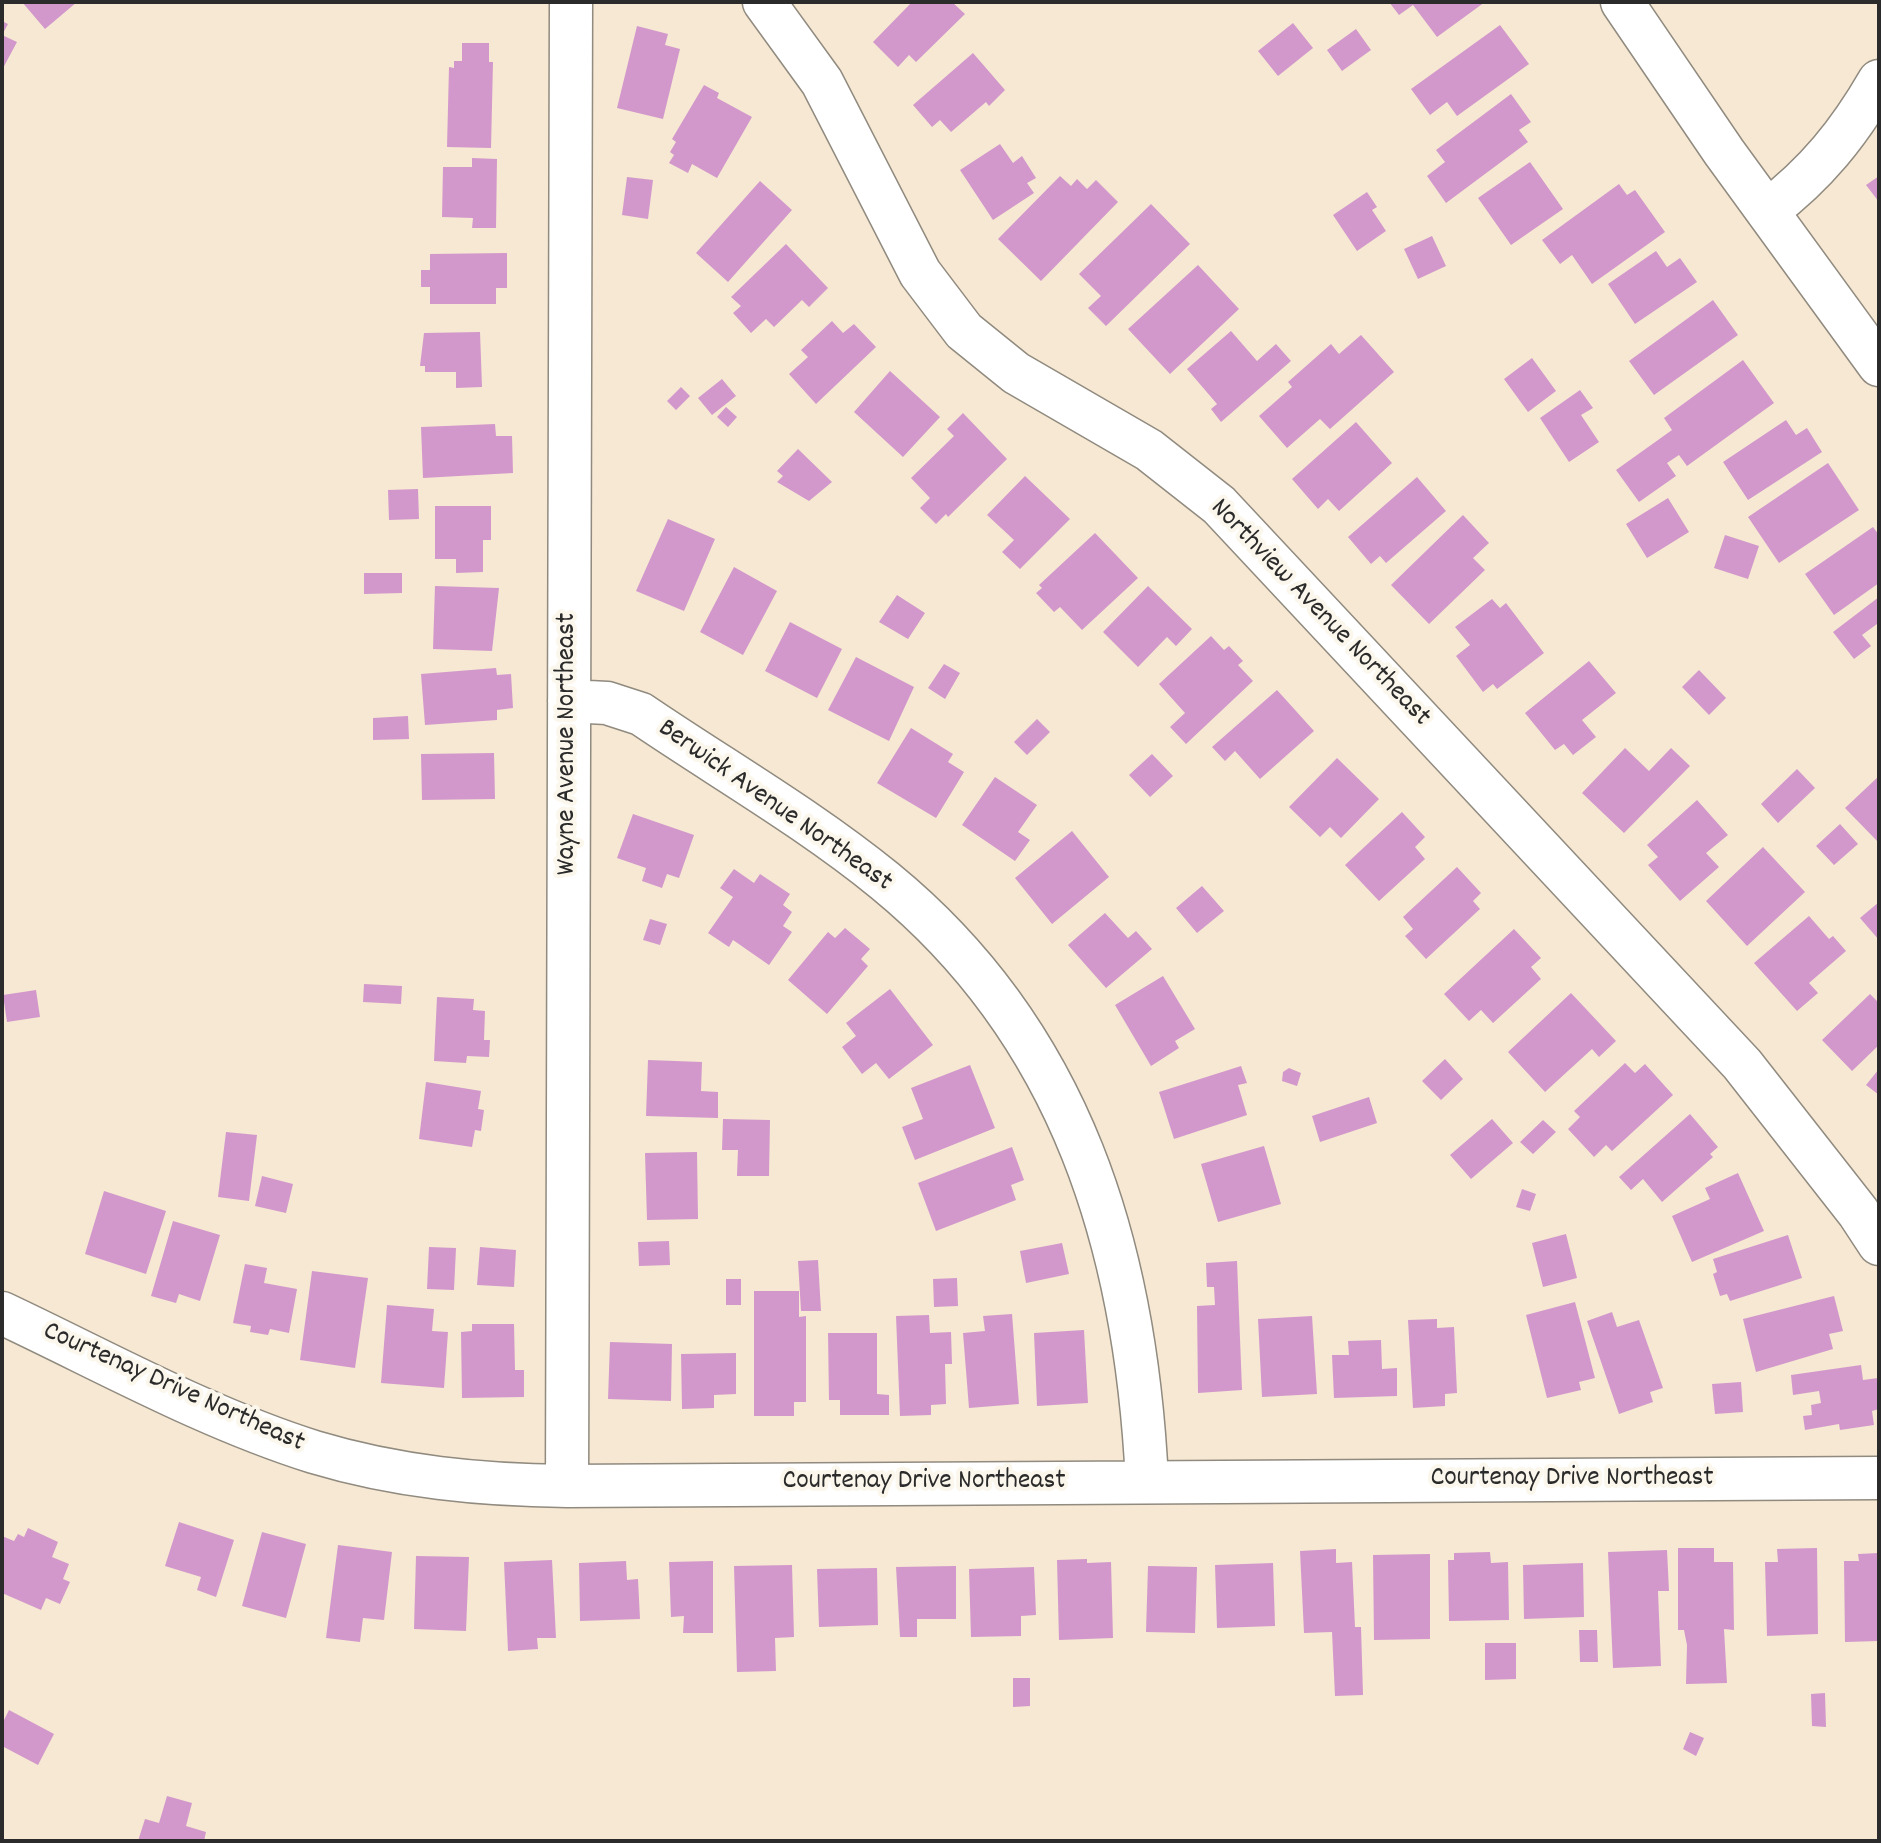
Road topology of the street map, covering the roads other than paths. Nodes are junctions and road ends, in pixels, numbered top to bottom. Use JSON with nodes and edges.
{"nodes":[{"id":1,"x":571,"y":2,"type":"edge"},
{"id":2,"x":764,"y":2,"type":"edge"},
{"id":3,"x":1622,"y":2,"type":"edge"},
{"id":4,"x":1879,"y":81,"type":"edge"},
{"id":5,"x":1767,"y":211,"type":"junction"},
{"id":6,"x":1879,"y":365,"type":"edge"},
{"id":7,"x":569,"y":701,"type":"junction"},
{"id":8,"x":1879,"y":1244,"type":"edge"},
{"id":9,"x":2,"y":1313,"type":"edge"},
{"id":10,"x":1879,"y":1478,"type":"edge"},
{"id":11,"x":1147,"y":1482,"type":"junction"},
{"id":12,"x":567,"y":1486,"type":"junction"}],
"edges":[{"from":1,"to":7,"type":"street","name":"Wayne Avenue Northeast"},
{"from":2,"to":8,"type":"street","name":"Northview Avenue Northeast"},
{"from":3,"to":5,"type":"street"},
{"from":4,"to":5,"type":"street"},
{"from":5,"to":6,"type":"street"},
{"from":7,"to":11,"type":"street","name":"Berwick Avenue Northeast"},
{"from":7,"to":12,"type":"street","name":"Wayne Avenue Northeast"},
{"from":9,"to":12,"type":"street","name":"Courtenay Drive Northeast"},
{"from":10,"to":11,"type":"street","name":"Courtenay Drive Northeast"},
{"from":11,"to":12,"type":"street","name":"Courtenay Drive Northeast"}]}
